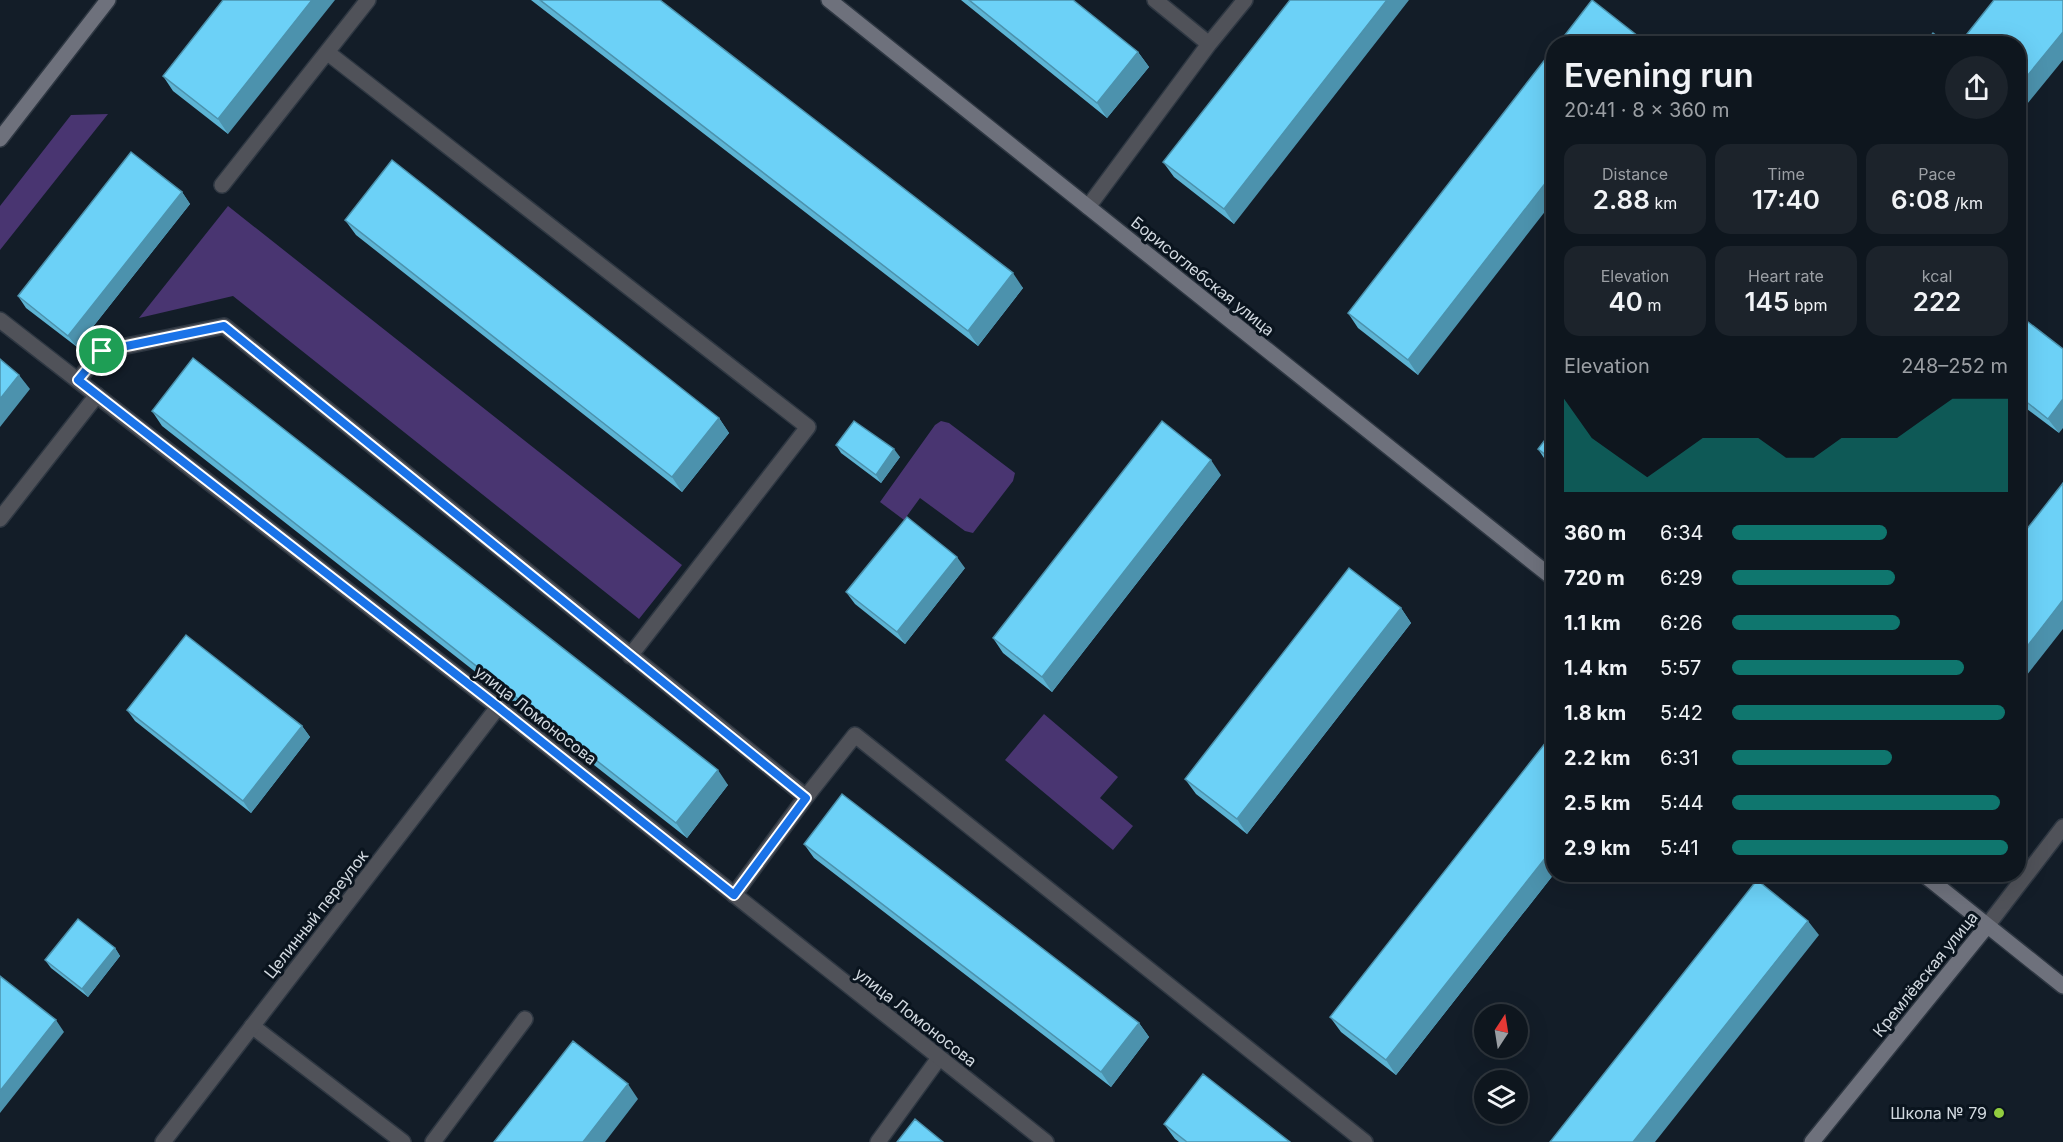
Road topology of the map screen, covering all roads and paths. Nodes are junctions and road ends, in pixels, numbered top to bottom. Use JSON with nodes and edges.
{"nodes":[{"id":1,"x":108,"y":0,"type":"edge"},
{"id":2,"x":368,"y":0,"type":"edge"},
{"id":3,"x":829,"y":0,"type":"edge"},
{"id":4,"x":1155,"y":0,"type":"edge"},
{"id":5,"x":1245,"y":0,"type":"edge"},
{"id":6,"x":1209,"y":44,"type":"junction"},
{"id":7,"x":327,"y":53,"type":"junction"},
{"id":8,"x":0,"y":139,"type":"edge"},
{"id":9,"x":222,"y":185,"type":"dead end"},
{"id":10,"x":1088,"y":207,"type":"junction"},
{"id":11,"x":0,"y":320,"type":"edge"},
{"id":12,"x":78,"y":380,"type":"junction"},
{"id":13,"x":97,"y":395,"type":"junction"},
{"id":14,"x":0,"y":519,"type":"edge"},
{"id":15,"x":1546,"y":573,"type":"edge"},
{"id":16,"x":630,"y":656,"type":"junction"},
{"id":17,"x":498,"y":707,"type":"junction"},
{"id":18,"x":806,"y":798,"type":"junction"},
{"id":19,"x":2063,"y":827,"type":"edge"},
{"id":20,"x":2026,"y":875,"type":"edge"},
{"id":21,"x":1933,"y":882,"type":"edge"},
{"id":22,"x":2021,"y":882,"type":"edge"},
{"id":23,"x":734,"y":895,"type":"junction"},
{"id":24,"x":1987,"y":926,"type":"junction"},
{"id":25,"x":2063,"y":986,"type":"edge"},
{"id":26,"x":525,"y":1020,"type":"dead end"},
{"id":27,"x":252,"y":1026,"type":"junction"},
{"id":28,"x":939,"y":1058,"type":"junction"},
{"id":29,"x":163,"y":1142,"type":"edge"},
{"id":30,"x":403,"y":1142,"type":"edge"},
{"id":31,"x":433,"y":1142,"type":"edge"},
{"id":32,"x":878,"y":1142,"type":"edge"},
{"id":33,"x":1046,"y":1142,"type":"edge"},
{"id":34,"x":1365,"y":1142,"type":"edge"},
{"id":35,"x":1812,"y":1142,"type":"edge"}],
"edges":[{"from":1,"to":8,"type":"street"},
{"from":2,"to":7,"type":"street"},
{"from":3,"to":10,"type":"street","name":"Борисоглебская улица"},
{"from":4,"to":6,"type":"street"},
{"from":5,"to":6,"type":"street"},
{"from":6,"to":10,"type":"street"},
{"from":7,"to":9,"type":"street"},
{"from":7,"to":16,"type":"street"},
{"from":10,"to":15,"type":"street","name":"Борисоглебская улица"},
{"from":11,"to":12,"type":"street","name":"улица Ломоносова"},
{"from":12,"to":13,"type":"street","name":"улица Ломоносова"},
{"from":12,"to":16,"type":"street"},
{"from":13,"to":14,"type":"street"},
{"from":13,"to":17,"type":"street","name":"улица Ломоносова"},
{"from":16,"to":18,"type":"street"},
{"from":17,"to":23,"type":"street","name":"улица Ломоносова"},
{"from":17,"to":27,"type":"street","name":"Целинный переулок"},
{"from":18,"to":23,"type":"street"},
{"from":18,"to":34,"type":"street"},
{"from":19,"to":20,"type":"street","name":"Кремлёвская улица"},
{"from":21,"to":24,"type":"street"},
{"from":22,"to":24,"type":"street","name":"Кремлёвская улица"},
{"from":23,"to":28,"type":"street","name":"улица Ломоносова"},
{"from":24,"to":25,"type":"street"},
{"from":24,"to":35,"type":"street","name":"Кремлёвская улица"},
{"from":26,"to":31,"type":"street"},
{"from":27,"to":29,"type":"street","name":"Целинный переулок"},
{"from":27,"to":30,"type":"street"},
{"from":28,"to":32,"type":"street"},
{"from":28,"to":33,"type":"street","name":"улица Ломоносова"}]}
